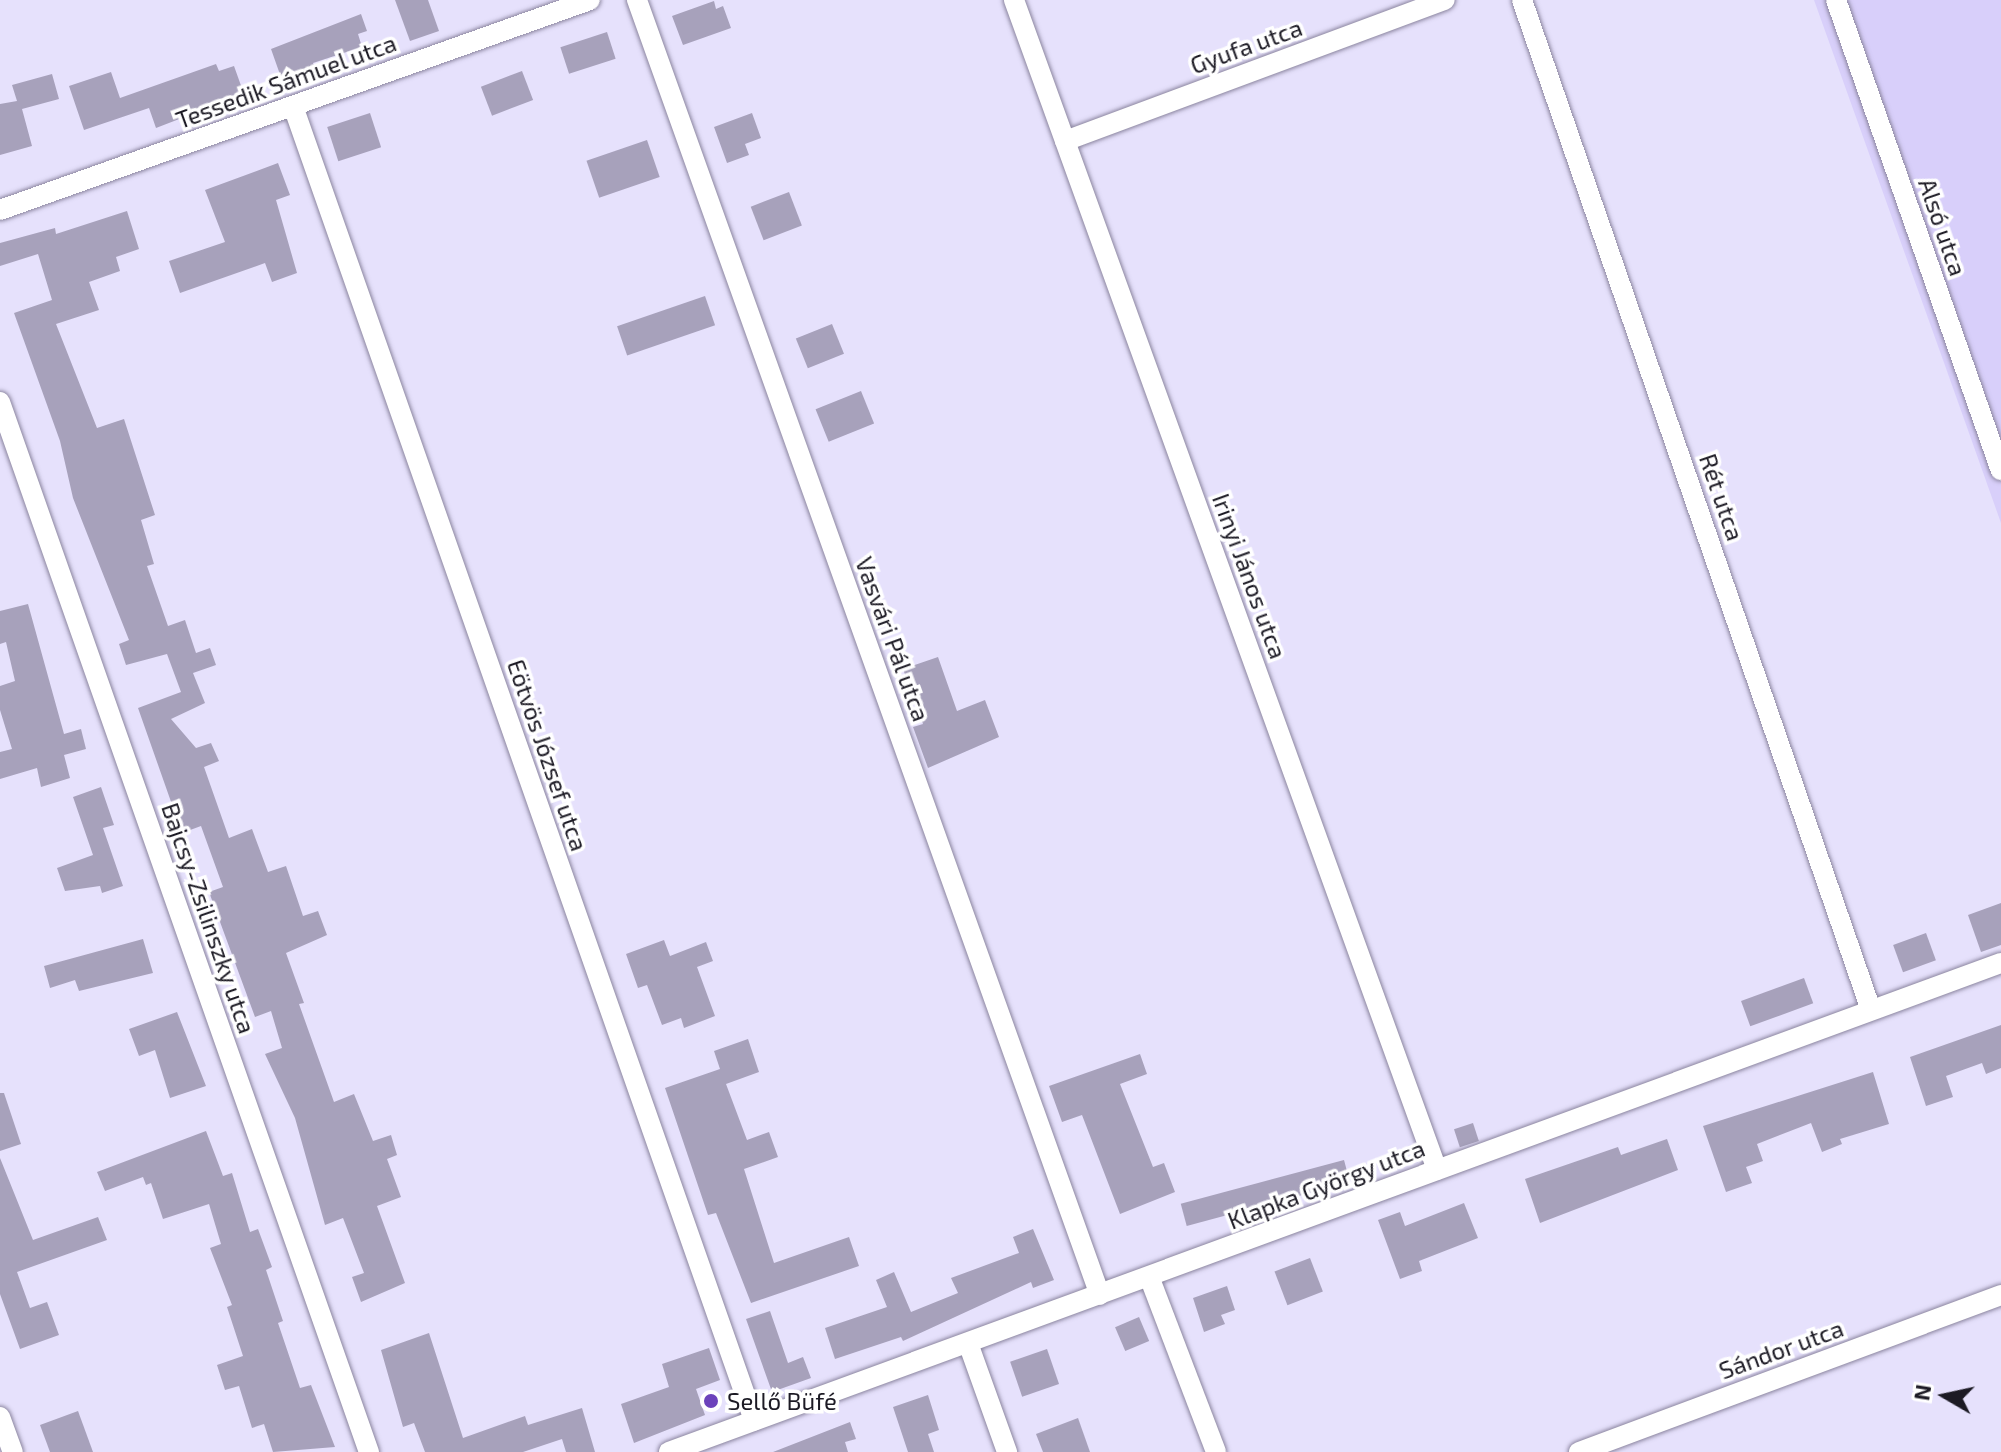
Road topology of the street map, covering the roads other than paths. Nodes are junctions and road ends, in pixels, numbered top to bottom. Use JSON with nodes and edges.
{"nodes":[{"id":1,"x":590,"y":0,"type":"edge"},
{"id":2,"x":637,"y":0,"type":"edge"},
{"id":3,"x":1014,"y":0,"type":"edge"},
{"id":4,"x":1445,"y":0,"type":"edge"},
{"id":5,"x":1522,"y":0,"type":"edge"},
{"id":6,"x":1836,"y":0,"type":"edge"},
{"id":7,"x":293,"y":106,"type":"junction"},
{"id":8,"x":1065,"y":141,"type":"junction"},
{"id":9,"x":0,"y":210,"type":"edge"},
{"id":10,"x":0,"y":402,"type":"edge"},
{"id":11,"x":2001,"y":470,"type":"edge"},
{"id":12,"x":2001,"y":963,"type":"edge"},
{"id":13,"x":1871,"y":1010,"type":"junction"},
{"id":14,"x":1437,"y":1170,"type":"junction"},
{"id":15,"x":1150,"y":1279,"type":"junction"},
{"id":16,"x":1100,"y":1295,"type":"junction"},
{"id":17,"x":2001,"y":1295,"type":"edge"},
{"id":18,"x":968,"y":1343,"type":"junction"},
{"id":19,"x":0,"y":1417,"type":"edge"},
{"id":20,"x":754,"y":1420,"type":"junction"},
{"id":21,"x":13,"y":1452,"type":"edge"},
{"id":22,"x":369,"y":1452,"type":"edge"},
{"id":23,"x":669,"y":1452,"type":"edge"},
{"id":24,"x":1007,"y":1452,"type":"edge"},
{"id":25,"x":1216,"y":1452,"type":"edge"},
{"id":26,"x":1579,"y":1452,"type":"edge"}],
"edges":[{"from":1,"to":7,"type":"street","name":"Tessedik Sámuel utca"},
{"from":2,"to":16,"type":"street","name":"Vasvári Pál utca"},
{"from":3,"to":8,"type":"street","name":"Irinyi János utca"},
{"from":4,"to":8,"type":"street","name":"Gyufa utca"},
{"from":5,"to":13,"type":"street","name":"Rét utca"},
{"from":6,"to":11,"type":"street","name":"Alsó utca"},
{"from":7,"to":9,"type":"street","name":"Tessedik Sámuel utca"},
{"from":7,"to":20,"type":"street","name":"Eötvös József utca"},
{"from":8,"to":14,"type":"street","name":"Irinyi János utca"},
{"from":10,"to":22,"type":"street","name":"Bajcsy-Zsilinszky utca"},
{"from":12,"to":13,"type":"street","name":"Klapka György utca"},
{"from":13,"to":14,"type":"street","name":"Klapka György utca"},
{"from":14,"to":15,"type":"street","name":"Klapka György utca"},
{"from":15,"to":16,"type":"street","name":"Klapka György utca"},
{"from":15,"to":25,"type":"street"},
{"from":16,"to":18,"type":"street","name":"Klapka György utca"},
{"from":17,"to":26,"type":"street","name":"Sándor utca"},
{"from":18,"to":20,"type":"street","name":"Klapka György utca"},
{"from":18,"to":24,"type":"street"},
{"from":19,"to":21,"type":"street"},
{"from":20,"to":23,"type":"street","name":"Klapka György utca"}]}
